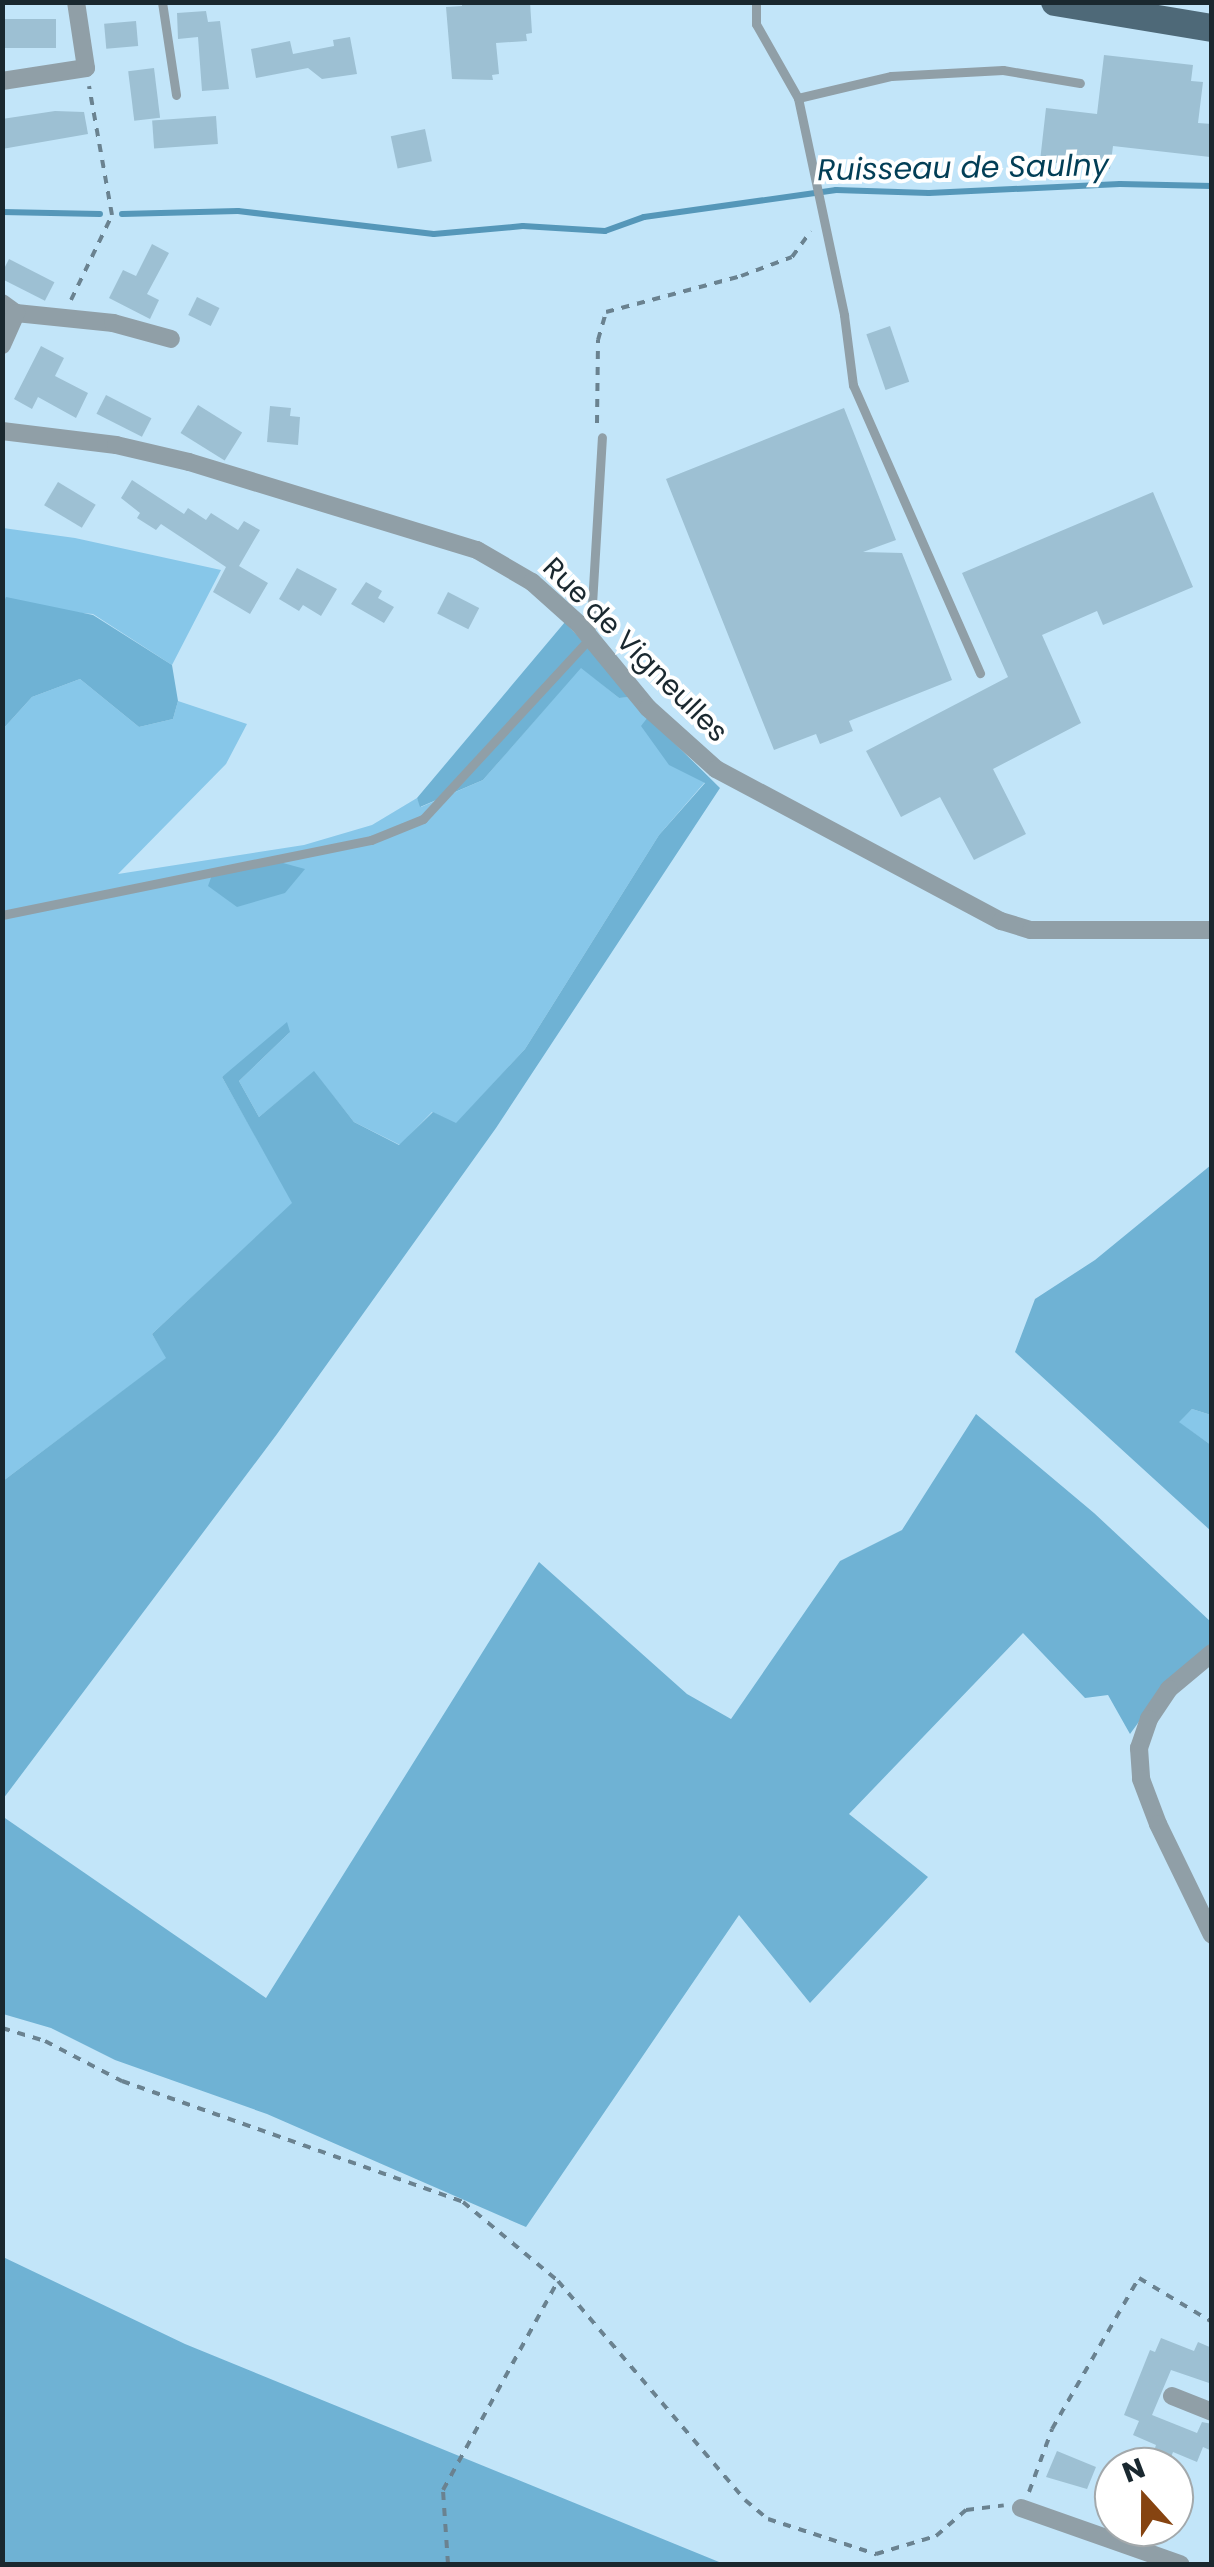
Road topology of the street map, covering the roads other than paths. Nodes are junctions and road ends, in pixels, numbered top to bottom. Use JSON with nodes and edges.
{"nodes":[{"id":1,"x":76,"y":2,"type":"edge"},
{"id":2,"x":162,"y":2,"type":"edge"},
{"id":3,"x":756,"y":2,"type":"edge"},
{"id":4,"x":1055,"y":2,"type":"edge"},
{"id":5,"x":1212,"y":28,"type":"edge"},
{"id":6,"x":2,"y":81,"type":"edge"},
{"id":7,"x":1080,"y":84,"type":"dead end"},
{"id":8,"x":176,"y":94,"type":"dead end"},
{"id":9,"x":798,"y":98,"type":"junction"},
{"id":10,"x":9,"y":308,"type":"edge"},
{"id":11,"x":171,"y":338,"type":"dead end"},
{"id":12,"x":2,"y":344,"type":"edge"},
{"id":13,"x":2,"y":430,"type":"edge"},
{"id":14,"x":602,"y":437,"type":"road end"},
{"id":15,"x":590,"y":638,"type":"junction"},
{"id":16,"x":980,"y":674,"type":"dead end"},
{"id":17,"x":2,"y":915,"type":"edge"},
{"id":18,"x":1212,"y":930,"type":"edge"},
{"id":19,"x":1212,"y":1653,"type":"edge"},
{"id":20,"x":1212,"y":1935,"type":"edge"},
{"id":21,"x":1172,"y":2396,"type":"dead end"},
{"id":22,"x":1212,"y":2412,"type":"edge"},
{"id":23,"x":1021,"y":2508,"type":"road end"},
{"id":24,"x":1180,"y":2564,"type":"edge"}],
"edges":[{"from":1,"to":6,"type":"street"},
{"from":2,"to":8,"type":"lane"},
{"from":3,"to":9,"type":"lane"},
{"from":4,"to":5,"type":"main road"},
{"from":7,"to":9,"type":"lane"},
{"from":9,"to":16,"type":"lane"},
{"from":10,"to":11,"type":"street"},
{"from":10,"to":12,"type":"street"},
{"from":13,"to":15,"type":"street","name":"Rue de Vigneulles"},
{"from":14,"to":15,"type":"lane"},
{"from":15,"to":17,"type":"lane"},
{"from":15,"to":18,"type":"street","name":"Rue de Vigneulles"},
{"from":19,"to":20,"type":"street"},
{"from":21,"to":22,"type":"street"},
{"from":23,"to":24,"type":"street"}]}
